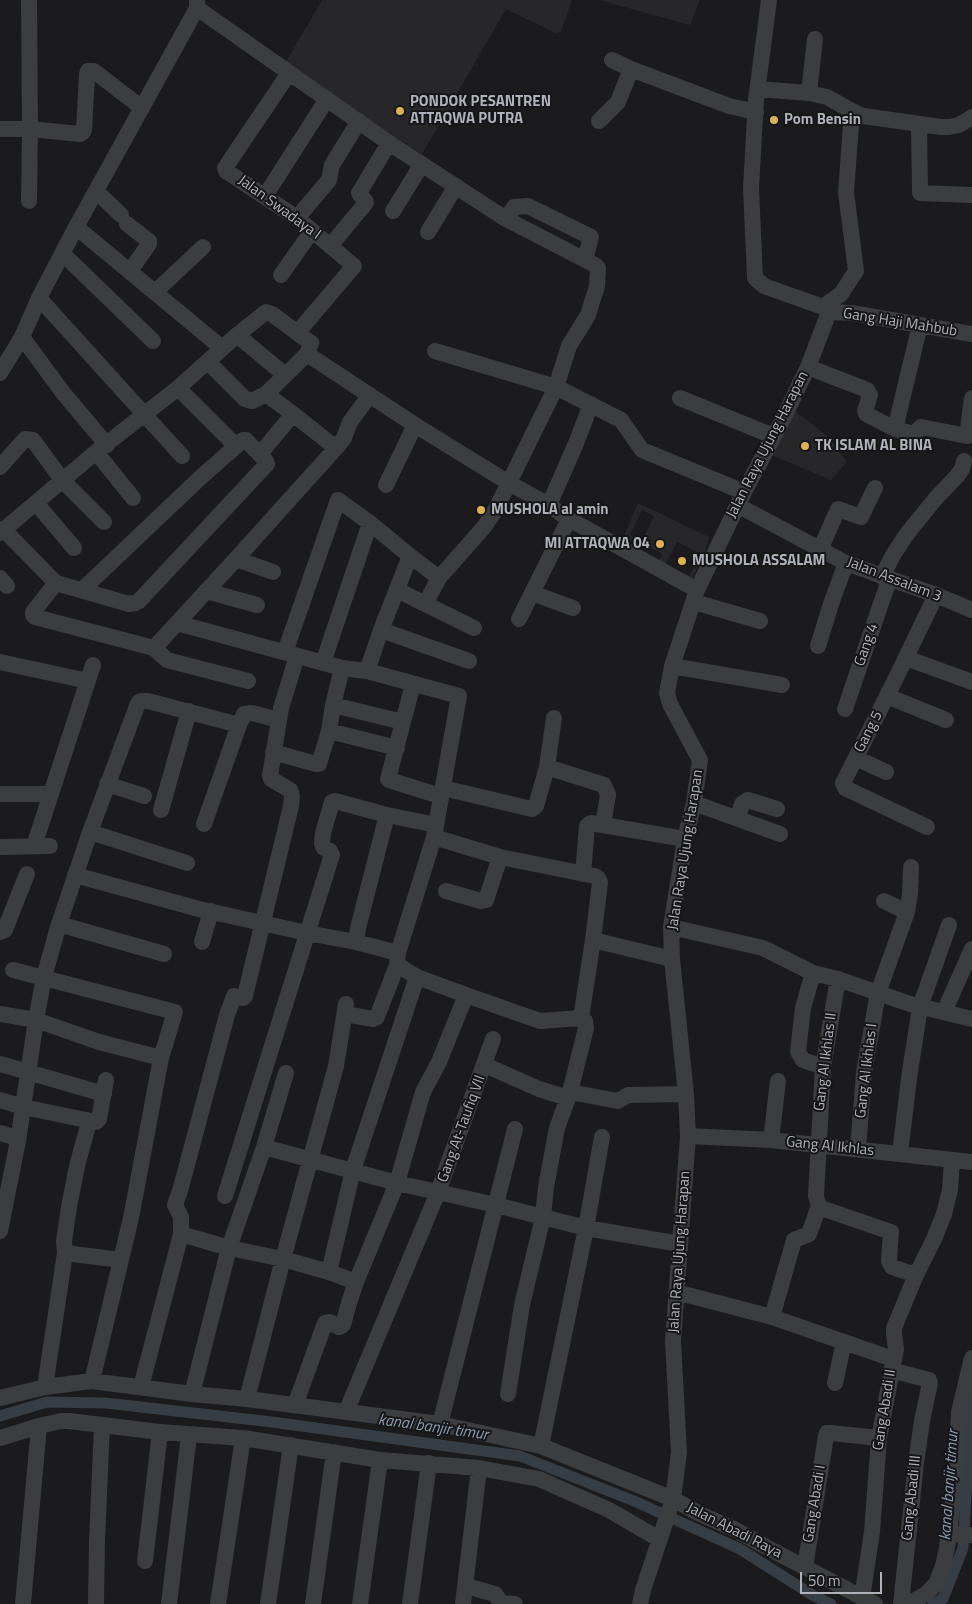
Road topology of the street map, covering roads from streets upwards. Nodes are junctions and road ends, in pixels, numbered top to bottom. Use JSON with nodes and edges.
{"nodes":[{"id":1,"x":29,"y":0,"type":"edge"},
{"id":2,"x":769,"y":0,"type":"edge"},
{"id":3,"x":197,"y":4,"type":"edge"},
{"id":4,"x":815,"y":39,"type":"dead end"},
{"id":5,"x":612,"y":60,"type":"dead end"},
{"id":6,"x":631,"y":69,"type":"junction"},
{"id":7,"x":289,"y":73,"type":"junction"},
{"id":8,"x":758,"y":89,"type":"junction"},
{"id":9,"x":809,"y":93,"type":"junction"},
{"id":10,"x":327,"y":99,"type":"junction"},
{"id":11,"x":142,"y":108,"type":"junction"},
{"id":12,"x":852,"y":110,"type":"junction"},
{"id":13,"x":756,"y":112,"type":"junction"},
{"id":14,"x":972,"y":117,"type":"edge"},
{"id":15,"x":359,"y":120,"type":"junction"},
{"id":16,"x":599,"y":121,"type":"dead end"},
{"id":17,"x":919,"y":124,"type":"junction"},
{"id":18,"x":30,"y":129,"type":"junction"},
{"id":19,"x":0,"y":130,"type":"edge"},
{"id":20,"x":389,"y":143,"type":"junction"},
{"id":21,"x":422,"y":164,"type":"junction"},
{"id":22,"x":456,"y":186,"type":"junction"},
{"id":23,"x":96,"y":191,"type":"junction"},
{"id":24,"x":972,"y":195,"type":"edge"},
{"id":25,"x":265,"y":196,"type":"junction"},
{"id":26,"x":29,"y":201,"type":"dead end"},
{"id":27,"x":393,"y":212,"type":"dead end"},
{"id":28,"x":297,"y":218,"type":"junction"},
{"id":29,"x":506,"y":219,"type":"junction"},
{"id":30,"x":76,"y":227,"type":"junction"},
{"id":31,"x":312,"y":231,"type":"junction"},
{"id":32,"x":428,"y":232,"type":"dead end"},
{"id":33,"x":330,"y":246,"type":"junction"},
{"id":34,"x":203,"y":248,"type":"dead end"},
{"id":35,"x":63,"y":254,"type":"junction"},
{"id":36,"x":585,"y":260,"type":"junction"},
{"id":37,"x":130,"y":271,"type":"junction"},
{"id":38,"x":281,"y":275,"type":"dead end"},
{"id":39,"x":155,"y":292,"type":"junction"},
{"id":40,"x":39,"y":298,"type":"junction"},
{"id":41,"x":826,"y":310,"type":"junction"},
{"id":42,"x":920,"y":325,"type":"junction"},
{"id":43,"x":298,"y":332,"type":"junction"},
{"id":44,"x":972,"y":334,"type":"edge"},
{"id":45,"x":237,"y":335,"type":"junction"},
{"id":46,"x":22,"y":337,"type":"junction"},
{"id":47,"x":153,"y":341,"type":"dead end"},
{"id":48,"x":222,"y":348,"type":"junction"},
{"id":49,"x":435,"y":351,"type":"dead end"},
{"id":50,"x":307,"y":354,"type":"junction"},
{"id":51,"x":208,"y":362,"type":"junction"},
{"id":52,"x":808,"y":367,"type":"junction"},
{"id":53,"x":0,"y":372,"type":"edge"},
{"id":54,"x":285,"y":375,"type":"junction"},
{"id":55,"x":178,"y":388,"type":"junction"},
{"id":56,"x":556,"y":388,"type":"junction"},
{"id":57,"x":266,"y":394,"type":"junction"},
{"id":58,"x":370,"y":395,"type":"junction"},
{"id":59,"x":680,"y":398,"type":"dead end"},
{"id":60,"x":972,"y":398,"type":"edge"},
{"id":61,"x":591,"y":404,"type":"junction"},
{"id":62,"x":294,"y":414,"type":"junction"},
{"id":63,"x":144,"y":415,"type":"junction"},
{"id":64,"x":415,"y":425,"type":"junction"},
{"id":65,"x":895,"y":428,"type":"junction"},
{"id":66,"x":773,"y":436,"type":"junction"},
{"id":67,"x":236,"y":446,"type":"junction"},
{"id":68,"x":102,"y":448,"type":"junction"},
{"id":69,"x":336,"y":448,"type":"junction"},
{"id":70,"x":260,"y":454,"type":"junction"},
{"id":71,"x":182,"y":456,"type":"dead end"},
{"id":72,"x":964,"y":461,"type":"dead end"},
{"id":73,"x":0,"y":467,"type":"edge"},
{"id":74,"x":63,"y":481,"type":"junction"},
{"id":75,"x":509,"y":483,"type":"junction"},
{"id":76,"x":386,"y":485,"type":"dead end"},
{"id":77,"x":874,"y":488,"type":"dead end"},
{"id":78,"x":133,"y":498,"type":"dead end"},
{"id":79,"x":740,"y":498,"type":"junction"},
{"id":80,"x":36,"y":503,"type":"junction"},
{"id":81,"x":549,"y":505,"type":"junction"},
{"id":82,"x":569,"y":520,"type":"junction"},
{"id":83,"x":104,"y":522,"type":"dead end"},
{"id":84,"x":370,"y":523,"type":"junction"},
{"id":85,"x":2,"y":531,"type":"edge"},
{"id":86,"x":74,"y":548,"type":"dead end"},
{"id":87,"x":820,"y":550,"type":"junction"},
{"id":88,"x":410,"y":556,"type":"junction"},
{"id":89,"x":236,"y":560,"type":"junction"},
{"id":90,"x":846,"y":563,"type":"junction"},
{"id":91,"x":273,"y":572,"type":"dead end"},
{"id":92,"x":439,"y":578,"type":"junction"},
{"id":93,"x":886,"y":578,"type":"junction"},
{"id":94,"x":56,"y":583,"type":"junction"},
{"id":95,"x":82,"y":590,"type":"junction"},
{"id":96,"x":397,"y":590,"type":"junction"},
{"id":97,"x":206,"y":591,"type":"junction"},
{"id":98,"x":532,"y":593,"type":"junction"},
{"id":99,"x":936,"y":595,"type":"junction"},
{"id":100,"x":695,"y":596,"type":"junction"},
{"id":101,"x":425,"y":604,"type":"junction"},
{"id":102,"x":257,"y":605,"type":"dead end"},
{"id":103,"x":971,"y":606,"type":"edge"},
{"id":104,"x":573,"y":608,"type":"dead end"},
{"id":105,"x":519,"y":619,"type":"dead end"},
{"id":106,"x":760,"y":621,"type":"dead end"},
{"id":107,"x":177,"y":623,"type":"junction"},
{"id":108,"x":474,"y":628,"type":"dead end"},
{"id":109,"x":381,"y":630,"type":"junction"},
{"id":110,"x":818,"y":646,"type":"dead end"},
{"id":111,"x":154,"y":648,"type":"junction"},
{"id":112,"x":291,"y":654,"type":"junction"},
{"id":113,"x":906,"y":658,"type":"junction"},
{"id":114,"x":0,"y":662,"type":"edge"},
{"id":115,"x":469,"y":662,"type":"dead end"},
{"id":116,"x":323,"y":663,"type":"junction"},
{"id":117,"x":93,"y":665,"type":"dead end"},
{"id":118,"x":672,"y":666,"type":"junction"},
{"id":119,"x":342,"y":668,"type":"junction"},
{"id":120,"x":367,"y":672,"type":"junction"},
{"id":121,"x":248,"y":681,"type":"dead end"},
{"id":122,"x":88,"y":682,"type":"junction"},
{"id":123,"x":972,"y":682,"type":"edge"},
{"id":124,"x":413,"y":684,"type":"junction"},
{"id":125,"x":782,"y":685,"type":"dead end"},
{"id":126,"x":887,"y":696,"type":"junction"},
{"id":127,"x":333,"y":705,"type":"junction"},
{"id":128,"x":845,"y":709,"type":"dead end"},
{"id":129,"x":189,"y":712,"type":"junction"},
{"id":130,"x":554,"y":718,"type":"dead end"},
{"id":131,"x":279,"y":720,"type":"junction"},
{"id":132,"x":946,"y":720,"type":"dead end"},
{"id":133,"x":403,"y":722,"type":"junction"},
{"id":134,"x":239,"y":725,"type":"junction"},
{"id":135,"x":328,"y":731,"type":"junction"},
{"id":136,"x":397,"y":748,"type":"junction"},
{"id":137,"x":273,"y":752,"type":"junction"},
{"id":138,"x":856,"y":758,"type":"junction"},
{"id":139,"x":547,"y":767,"type":"junction"},
{"id":140,"x":886,"y":772,"type":"dead end"},
{"id":141,"x":107,"y":784,"type":"junction"},
{"id":142,"x":441,"y":792,"type":"junction"},
{"id":143,"x":0,"y":794,"type":"edge"},
{"id":144,"x":51,"y":794,"type":"junction"},
{"id":145,"x":144,"y":796,"type":"dead end"},
{"id":146,"x":694,"y":803,"type":"junction"},
{"id":147,"x":776,"y":809,"type":"dead end"},
{"id":148,"x":161,"y":810,"type":"dead end"},
{"id":149,"x":388,"y":815,"type":"junction"},
{"id":150,"x":738,"y":818,"type":"junction"},
{"id":151,"x":204,"y":824,"type":"dead end"},
{"id":152,"x":603,"y":825,"type":"junction"},
{"id":153,"x":927,"y":827,"type":"dead end"},
{"id":154,"x":435,"y":831,"type":"junction"},
{"id":155,"x":90,"y":832,"type":"junction"},
{"id":156,"x":780,"y":834,"type":"dead end"},
{"id":157,"x":685,"y":839,"type":"junction"},
{"id":158,"x":34,"y":846,"type":"junction"},
{"id":159,"x":50,"y":846,"type":"dead end"},
{"id":160,"x":0,"y":847,"type":"edge"},
{"id":161,"x":500,"y":858,"type":"junction"},
{"id":162,"x":187,"y":863,"type":"dead end"},
{"id":163,"x":911,"y":866,"type":"dead end"},
{"id":164,"x":27,"y":874,"type":"dead end"},
{"id":165,"x":583,"y":874,"type":"junction"},
{"id":166,"x":75,"y":875,"type":"junction"},
{"id":167,"x":446,"y":891,"type":"dead end"},
{"id":168,"x":0,"y":900,"type":"edge"},
{"id":169,"x":17,"y":900,"type":"junction"},
{"id":170,"x":884,"y":901,"type":"dead end"},
{"id":171,"x":211,"y":911,"type":"junction"},
{"id":172,"x":907,"y":912,"type":"junction"},
{"id":173,"x":262,"y":923,"type":"junction"},
{"id":174,"x":59,"y":924,"type":"junction"},
{"id":175,"x":948,"y":925,"type":"dead end"},
{"id":176,"x":671,"y":927,"type":"junction"},
{"id":177,"x":0,"y":932,"type":"edge"},
{"id":178,"x":307,"y":933,"type":"junction"},
{"id":179,"x":594,"y":940,"type":"junction"},
{"id":180,"x":202,"y":942,"type":"dead end"},
{"id":181,"x":356,"y":942,"type":"junction"},
{"id":182,"x":972,"y":949,"type":"edge"},
{"id":183,"x":164,"y":954,"type":"dead end"},
{"id":184,"x":397,"y":959,"type":"junction"},
{"id":185,"x":672,"y":959,"type":"junction"},
{"id":186,"x":13,"y":970,"type":"dead end"},
{"id":187,"x":813,"y":973,"type":"junction"},
{"id":188,"x":44,"y":977,"type":"junction"},
{"id":189,"x":417,"y":977,"type":"junction"},
{"id":190,"x":838,"y":979,"type":"junction"},
{"id":191,"x":878,"y":993,"type":"junction"},
{"id":192,"x":466,"y":995,"type":"junction"},
{"id":193,"x":920,"y":1007,"type":"junction"},
{"id":194,"x":944,"y":1012,"type":"junction"},
{"id":195,"x":0,"y":1014,"type":"edge"},
{"id":196,"x":582,"y":1018,"type":"junction"},
{"id":197,"x":972,"y":1019,"type":"edge"},
{"id":198,"x":36,"y":1020,"type":"junction"},
{"id":199,"x":494,"y":1039,"type":"dead end"},
{"id":200,"x":161,"y":1058,"type":"junction"},
{"id":201,"x":0,"y":1064,"type":"edge"},
{"id":202,"x":485,"y":1065,"type":"junction"},
{"id":203,"x":823,"y":1067,"type":"junction"},
{"id":204,"x":28,"y":1072,"type":"junction"},
{"id":205,"x":286,"y":1073,"type":"dead end"},
{"id":206,"x":778,"y":1081,"type":"dead end"},
{"id":207,"x":686,"y":1094,"type":"junction"},
{"id":208,"x":569,"y":1095,"type":"junction"},
{"id":209,"x":0,"y":1100,"type":"edge"},
{"id":210,"x":23,"y":1107,"type":"junction"},
{"id":211,"x":89,"y":1122,"type":"junction"},
{"id":212,"x":515,"y":1129,"type":"dead end"},
{"id":213,"x":0,"y":1133,"type":"edge"},
{"id":214,"x":688,"y":1136,"type":"junction"},
{"id":215,"x":17,"y":1138,"type":"junction"},
{"id":216,"x":602,"y":1138,"type":"dead end"},
{"id":217,"x":772,"y":1140,"type":"junction"},
{"id":218,"x":818,"y":1145,"type":"junction"},
{"id":219,"x":264,"y":1147,"type":"junction"},
{"id":220,"x":858,"y":1149,"type":"junction"},
{"id":221,"x":900,"y":1154,"type":"junction"},
{"id":222,"x":310,"y":1159,"type":"junction"},
{"id":223,"x":952,"y":1160,"type":"junction"},
{"id":224,"x":972,"y":1162,"type":"edge"},
{"id":225,"x":353,"y":1170,"type":"junction"},
{"id":226,"x":5,"y":1171,"type":"edge"},
{"id":227,"x":396,"y":1182,"type":"junction"},
{"id":228,"x":438,"y":1192,"type":"junction"},
{"id":229,"x":224,"y":1196,"type":"dead end"},
{"id":230,"x":496,"y":1205,"type":"junction"},
{"id":231,"x":819,"y":1206,"type":"junction"},
{"id":232,"x":543,"y":1217,"type":"junction"},
{"id":233,"x":1,"y":1222,"type":"edge"},
{"id":234,"x":586,"y":1228,"type":"junction"},
{"id":235,"x":181,"y":1234,"type":"junction"},
{"id":236,"x":680,"y":1244,"type":"junction"},
{"id":237,"x":229,"y":1248,"type":"junction"},
{"id":238,"x":65,"y":1253,"type":"junction"},
{"id":239,"x":283,"y":1259,"type":"junction"},
{"id":240,"x":120,"y":1260,"type":"junction"},
{"id":241,"x":329,"y":1272,"type":"junction"},
{"id":242,"x":916,"y":1276,"type":"junction"},
{"id":243,"x":356,"y":1282,"type":"junction"},
{"id":244,"x":676,"y":1292,"type":"junction"},
{"id":245,"x":772,"y":1317,"type":"junction"},
{"id":246,"x":844,"y":1342,"type":"junction"},
{"id":247,"x":972,"y":1358,"type":"edge"},
{"id":248,"x":892,"y":1364,"type":"junction"},
{"id":249,"x":970,"y":1377,"type":"edge"},
{"id":250,"x":92,"y":1381,"type":"junction"},
{"id":251,"x":835,"y":1383,"type":"dead end"},
{"id":252,"x":45,"y":1387,"type":"junction"},
{"id":253,"x":141,"y":1387,"type":"junction"},
{"id":254,"x":192,"y":1394,"type":"junction"},
{"id":255,"x":508,"y":1394,"type":"dead end"},
{"id":256,"x":0,"y":1398,"type":"edge"},
{"id":257,"x":247,"y":1399,"type":"junction"},
{"id":258,"x":295,"y":1405,"type":"junction"},
{"id":259,"x":346,"y":1412,"type":"junction"},
{"id":260,"x":440,"y":1424,"type":"junction"},
{"id":261,"x":102,"y":1425,"type":"junction"},
{"id":262,"x":38,"y":1426,"type":"junction"},
{"id":263,"x":160,"y":1432,"type":"junction"},
{"id":264,"x":189,"y":1435,"type":"junction"},
{"id":265,"x":0,"y":1438,"type":"edge"},
{"id":266,"x":243,"y":1438,"type":"junction"},
{"id":267,"x":879,"y":1438,"type":"junction"},
{"id":268,"x":291,"y":1445,"type":"junction"},
{"id":269,"x":541,"y":1446,"type":"junction"},
{"id":270,"x":334,"y":1452,"type":"junction"},
{"id":271,"x":965,"y":1458,"type":"edge"},
{"id":272,"x":380,"y":1460,"type":"junction"},
{"id":273,"x":429,"y":1463,"type":"junction"},
{"id":274,"x":480,"y":1468,"type":"junction"},
{"id":275,"x":671,"y":1504,"type":"junction"},
{"id":276,"x":661,"y":1533,"type":"junction"},
{"id":277,"x":963,"y":1534,"type":"edge"},
{"id":278,"x":145,"y":1561,"type":"dead end"},
{"id":279,"x":805,"y":1567,"type":"junction"},
{"id":280,"x":466,"y":1586,"type":"junction"},
{"id":281,"x":868,"y":1601,"type":"edge"},
{"id":282,"x":23,"y":1604,"type":"edge"},
{"id":283,"x":96,"y":1604,"type":"edge"},
{"id":284,"x":169,"y":1604,"type":"edge"},
{"id":285,"x":218,"y":1604,"type":"edge"},
{"id":286,"x":268,"y":1604,"type":"edge"},
{"id":287,"x":313,"y":1604,"type":"edge"},
{"id":288,"x":360,"y":1604,"type":"edge"},
{"id":289,"x":410,"y":1604,"type":"edge"},
{"id":290,"x":463,"y":1604,"type":"edge"},
{"id":291,"x":515,"y":1604,"type":"edge"},
{"id":292,"x":640,"y":1604,"type":"edge"},
{"id":293,"x":901,"y":1604,"type":"edge"},
{"id":294,"x":909,"y":1604,"type":"edge"}],
"edges":[{"from":1,"to":18,"type":"street"},
{"from":2,"to":8,"type":"street"},
{"from":3,"to":7,"type":"street"},
{"from":3,"to":11,"type":"street"},
{"from":4,"to":9,"type":"street"},
{"from":5,"to":6,"type":"street"},
{"from":6,"to":13,"type":"street"},
{"from":6,"to":16,"type":"street"},
{"from":7,"to":10,"type":"street"},
{"from":7,"to":25,"type":"street","name":"Jalan Swadaya I"},
{"from":8,"to":9,"type":"street"},
{"from":8,"to":13,"type":"street"},
{"from":9,"to":12,"type":"street"},
{"from":10,"to":15,"type":"street"},
{"from":10,"to":25,"type":"street"},
{"from":11,"to":18,"type":"street"},
{"from":11,"to":23,"type":"street"},
{"from":12,"to":17,"type":"street"},
{"from":12,"to":41,"type":"street"},
{"from":13,"to":41,"type":"street"},
{"from":14,"to":17,"type":"street"},
{"from":15,"to":20,"type":"street"},
{"from":15,"to":28,"type":"street"},
{"from":17,"to":24,"type":"street"},
{"from":18,"to":19,"type":"street"},
{"from":18,"to":26,"type":"street"},
{"from":20,"to":21,"type":"street"},
{"from":20,"to":33,"type":"street"},
{"from":21,"to":22,"type":"street"},
{"from":21,"to":27,"type":"street"},
{"from":22,"to":29,"type":"street"},
{"from":22,"to":32,"type":"street"},
{"from":23,"to":30,"type":"street"},
{"from":23,"to":37,"type":"street"},
{"from":25,"to":28,"type":"street","name":"Jalan Swadaya I"},
{"from":28,"to":31,"type":"street","name":"Jalan Swadaya I"},
{"from":29,"to":36,"type":"street"},
{"from":29,"to":36,"type":"street"},
{"from":30,"to":35,"type":"street"},
{"from":30,"to":37,"type":"street"},
{"from":31,"to":33,"type":"street","name":"Jalan Swadaya I"},
{"from":31,"to":38,"type":"street"},
{"from":33,"to":43,"type":"street","name":"Jalan Swadaya I"},
{"from":34,"to":39,"type":"street"},
{"from":35,"to":40,"type":"street"},
{"from":35,"to":47,"type":"street"},
{"from":36,"to":56,"type":"street"},
{"from":37,"to":39,"type":"street"},
{"from":39,"to":48,"type":"street"},
{"from":40,"to":46,"type":"street"},
{"from":40,"to":63,"type":"street"},
{"from":41,"to":42,"type":"street","name":"Gang Haji Mahbub"},
{"from":41,"to":52,"type":"street","name":"Jalan Raya Ujung Harapan"},
{"from":42,"to":44,"type":"street","name":"Gang Haji Mahbub"},
{"from":42,"to":65,"type":"street"},
{"from":43,"to":45,"type":"street"},
{"from":43,"to":50,"type":"street"},
{"from":45,"to":48,"type":"street"},
{"from":45,"to":54,"type":"street"},
{"from":46,"to":53,"type":"street"},
{"from":46,"to":68,"type":"street"},
{"from":48,"to":51,"type":"street"},
{"from":49,"to":56,"type":"street","name":"Jalan Assalam 3"},
{"from":50,"to":54,"type":"street"},
{"from":50,"to":58,"type":"street"},
{"from":51,"to":55,"type":"street"},
{"from":51,"to":57,"type":"street"},
{"from":52,"to":65,"type":"street"},
{"from":52,"to":66,"type":"street","name":"Jalan Raya Ujung Harapan"},
{"from":54,"to":57,"type":"street"},
{"from":55,"to":63,"type":"street"},
{"from":55,"to":67,"type":"street"},
{"from":56,"to":61,"type":"street","name":"Jalan Assalam 3"},
{"from":56,"to":75,"type":"street"},
{"from":57,"to":62,"type":"street"},
{"from":58,"to":64,"type":"street"},
{"from":58,"to":69,"type":"street"},
{"from":59,"to":66,"type":"street"},
{"from":60,"to":65,"type":"street"},
{"from":61,"to":79,"type":"street","name":"Jalan Assalam 3"},
{"from":61,"to":81,"type":"street"},
{"from":62,"to":69,"type":"street"},
{"from":62,"to":70,"type":"street"},
{"from":63,"to":68,"type":"street"},
{"from":63,"to":71,"type":"street"},
{"from":64,"to":75,"type":"street"},
{"from":64,"to":76,"type":"street"},
{"from":66,"to":79,"type":"street","name":"Jalan Raya Ujung Harapan"},
{"from":67,"to":70,"type":"street"},
{"from":67,"to":95,"type":"street"},
{"from":68,"to":74,"type":"street"},
{"from":68,"to":78,"type":"street"},
{"from":69,"to":89,"type":"street"},
{"from":70,"to":95,"type":"street"},
{"from":72,"to":93,"type":"street","name":"Gang 4"},
{"from":73,"to":74,"type":"street"},
{"from":74,"to":80,"type":"street"},
{"from":74,"to":83,"type":"street"},
{"from":75,"to":81,"type":"street"},
{"from":75,"to":92,"type":"street"},
{"from":77,"to":87,"type":"street"},
{"from":79,"to":87,"type":"street","name":"Jalan Assalam 3"},
{"from":79,"to":100,"type":"street","name":"Jalan Raya Ujung Harapan"},
{"from":80,"to":85,"type":"street"},
{"from":80,"to":86,"type":"street"},
{"from":81,"to":82,"type":"street"},
{"from":82,"to":98,"type":"street"},
{"from":82,"to":100,"type":"street"},
{"from":84,"to":88,"type":"street"},
{"from":84,"to":112,"type":"street"},
{"from":84,"to":116,"type":"street"},
{"from":85,"to":94,"type":"street"},
{"from":87,"to":90,"type":"street","name":"Jalan Assalam 3"},
{"from":88,"to":92,"type":"street"},
{"from":88,"to":96,"type":"street"},
{"from":89,"to":91,"type":"street"},
{"from":89,"to":97,"type":"street"},
{"from":90,"to":93,"type":"street","name":"Jalan Assalam 3"},
{"from":90,"to":110,"type":"street"},
{"from":92,"to":101,"type":"street"},
{"from":93,"to":99,"type":"street","name":"Jalan Assalam 3"},
{"from":93,"to":128,"type":"street","name":"Gang 4"},
{"from":94,"to":95,"type":"street"},
{"from":94,"to":111,"type":"street"},
{"from":96,"to":101,"type":"street"},
{"from":96,"to":109,"type":"street"},
{"from":97,"to":102,"type":"street"},
{"from":97,"to":107,"type":"street"},
{"from":98,"to":104,"type":"street"},
{"from":98,"to":105,"type":"street"},
{"from":99,"to":103,"type":"street","name":"Jalan Assalam 3"},
{"from":99,"to":113,"type":"street","name":"Gang 5"},
{"from":100,"to":106,"type":"street"},
{"from":100,"to":118,"type":"street","name":"Jalan Raya Ujung Harapan"},
{"from":101,"to":108,"type":"street"},
{"from":107,"to":111,"type":"street"},
{"from":107,"to":112,"type":"street"},
{"from":109,"to":115,"type":"street"},
{"from":109,"to":120,"type":"street"},
{"from":111,"to":121,"type":"street"},
{"from":112,"to":116,"type":"street"},
{"from":112,"to":131,"type":"street"},
{"from":113,"to":123,"type":"street"},
{"from":113,"to":126,"type":"street","name":"Gang 5"},
{"from":114,"to":122,"type":"street"},
{"from":116,"to":119,"type":"street"},
{"from":117,"to":122,"type":"street"},
{"from":118,"to":125,"type":"street"},
{"from":118,"to":146,"type":"street","name":"Jalan Raya Ujung Harapan"},
{"from":119,"to":120,"type":"street"},
{"from":119,"to":127,"type":"street"},
{"from":120,"to":124,"type":"street"},
{"from":122,"to":144,"type":"street"},
{"from":124,"to":133,"type":"street"},
{"from":124,"to":142,"type":"street"},
{"from":126,"to":132,"type":"street"},
{"from":126,"to":138,"type":"street","name":"Gang 5"},
{"from":127,"to":133,"type":"street"},
{"from":127,"to":135,"type":"street"},
{"from":129,"to":134,"type":"street"},
{"from":129,"to":141,"type":"street"},
{"from":129,"to":148,"type":"street"},
{"from":130,"to":139,"type":"street"},
{"from":131,"to":134,"type":"street"},
{"from":131,"to":137,"type":"street"},
{"from":133,"to":136,"type":"street"},
{"from":134,"to":151,"type":"street"},
{"from":135,"to":136,"type":"street"},
{"from":135,"to":137,"type":"street"},
{"from":136,"to":142,"type":"street"},
{"from":137,"to":173,"type":"street"},
{"from":138,"to":140,"type":"street"},
{"from":138,"to":153,"type":"street","name":"Gang 5"},
{"from":139,"to":142,"type":"street"},
{"from":139,"to":152,"type":"street"},
{"from":141,"to":145,"type":"street"},
{"from":141,"to":155,"type":"street"},
{"from":142,"to":154,"type":"street"},
{"from":143,"to":144,"type":"street"},
{"from":144,"to":158,"type":"street"},
{"from":146,"to":150,"type":"street"},
{"from":146,"to":157,"type":"street","name":"Jalan Raya Ujung Harapan"},
{"from":147,"to":150,"type":"street"},
{"from":149,"to":154,"type":"street"},
{"from":149,"to":178,"type":"street"},
{"from":149,"to":181,"type":"street"},
{"from":150,"to":156,"type":"street"},
{"from":152,"to":157,"type":"street"},
{"from":152,"to":165,"type":"street"},
{"from":154,"to":161,"type":"street"},
{"from":154,"to":184,"type":"street"},
{"from":155,"to":162,"type":"street"},
{"from":155,"to":166,"type":"street"},
{"from":157,"to":176,"type":"street","name":"Jalan Raya Ujung Harapan"},
{"from":158,"to":159,"type":"street"},
{"from":158,"to":160,"type":"street"},
{"from":161,"to":165,"type":"street"},
{"from":161,"to":167,"type":"street"},
{"from":163,"to":172,"type":"street","name":"Gang Al Ikhlas I"},
{"from":164,"to":169,"type":"street"},
{"from":165,"to":179,"type":"street"},
{"from":166,"to":171,"type":"street"},
{"from":166,"to":174,"type":"street"},
{"from":168,"to":169,"type":"street"},
{"from":169,"to":177,"type":"street"},
{"from":170,"to":172,"type":"street"},
{"from":171,"to":173,"type":"street"},
{"from":171,"to":180,"type":"street"},
{"from":172,"to":191,"type":"street","name":"Gang Al Ikhlas I"},
{"from":173,"to":178,"type":"street"},
{"from":173,"to":235,"type":"street"},
{"from":174,"to":183,"type":"street"},
{"from":174,"to":188,"type":"street"},
{"from":175,"to":193,"type":"street"},
{"from":176,"to":185,"type":"street","name":"Jalan Raya Ujung Harapan"},
{"from":176,"to":187,"type":"street"},
{"from":178,"to":181,"type":"street"},
{"from":178,"to":229,"type":"street"},
{"from":179,"to":185,"type":"street"},
{"from":179,"to":196,"type":"street"},
{"from":181,"to":184,"type":"street"},
{"from":182,"to":194,"type":"street"},
{"from":184,"to":189,"type":"street"},
{"from":184,"to":222,"type":"street"},
{"from":185,"to":207,"type":"street","name":"Jalan Raya Ujung Harapan"},
{"from":186,"to":188,"type":"street"},
{"from":187,"to":190,"type":"street"},
{"from":187,"to":203,"type":"street"},
{"from":188,"to":198,"type":"street"},
{"from":188,"to":200,"type":"street"},
{"from":189,"to":192,"type":"street"},
{"from":189,"to":225,"type":"street"},
{"from":190,"to":191,"type":"street"},
{"from":190,"to":203,"type":"street","name":"Gang Al Ikhlas II"},
{"from":191,"to":193,"type":"street"},
{"from":191,"to":220,"type":"street","name":"Gang Al Ikhlas I"},
{"from":192,"to":196,"type":"street"},
{"from":192,"to":227,"type":"street"},
{"from":193,"to":194,"type":"street"},
{"from":193,"to":221,"type":"street"},
{"from":194,"to":197,"type":"street"},
{"from":195,"to":198,"type":"street"},
{"from":196,"to":208,"type":"street"},
{"from":198,"to":200,"type":"street"},
{"from":198,"to":204,"type":"street"},
{"from":199,"to":202,"type":"street","name":"Gang At-Taufiq VII"},
{"from":200,"to":240,"type":"street"},
{"from":201,"to":204,"type":"street"},
{"from":202,"to":208,"type":"street"},
{"from":202,"to":228,"type":"street","name":"Gang At-Taufiq VII"},
{"from":203,"to":218,"type":"street","name":"Gang Al Ikhlas II"},
{"from":204,"to":210,"type":"street"},
{"from":204,"to":211,"type":"street"},
{"from":205,"to":219,"type":"street"},
{"from":206,"to":217,"type":"street"},
{"from":207,"to":208,"type":"street"},
{"from":207,"to":214,"type":"street","name":"Jalan Raya Ujung Harapan"},
{"from":208,"to":232,"type":"street"},
{"from":209,"to":210,"type":"street"},
{"from":210,"to":211,"type":"street"},
{"from":210,"to":215,"type":"street"},
{"from":211,"to":238,"type":"street"},
{"from":212,"to":230,"type":"street"},
{"from":213,"to":215,"type":"street"},
{"from":214,"to":217,"type":"street","name":"Gang Al Ikhlas"},
{"from":214,"to":236,"type":"street","name":"Jalan Raya Ujung Harapan"},
{"from":215,"to":226,"type":"street"},
{"from":216,"to":234,"type":"street"},
{"from":217,"to":218,"type":"street","name":"Gang Al Ikhlas"},
{"from":218,"to":220,"type":"street","name":"Gang Al Ikhlas"},
{"from":218,"to":231,"type":"street","name":"Gang Al Ikhlas II"},
{"from":219,"to":222,"type":"street"},
{"from":219,"to":237,"type":"street"},
{"from":220,"to":221,"type":"street","name":"Gang Al Ikhlas"},
{"from":221,"to":223,"type":"street","name":"Gang Al Ikhlas"},
{"from":222,"to":225,"type":"street"},
{"from":222,"to":239,"type":"street"},
{"from":223,"to":224,"type":"street","name":"Gang Al Ikhlas"},
{"from":223,"to":242,"type":"street"},
{"from":225,"to":227,"type":"street"},
{"from":225,"to":241,"type":"street"},
{"from":226,"to":233,"type":"street"},
{"from":227,"to":228,"type":"street"},
{"from":227,"to":243,"type":"street"},
{"from":228,"to":230,"type":"street"},
{"from":228,"to":259,"type":"street","name":"Gang At-Taufiq VII"},
{"from":230,"to":232,"type":"street"},
{"from":230,"to":260,"type":"street"},
{"from":231,"to":242,"type":"street"},
{"from":231,"to":245,"type":"street"},
{"from":232,"to":234,"type":"street"},
{"from":232,"to":255,"type":"street"},
{"from":234,"to":236,"type":"street"},
{"from":234,"to":269,"type":"street"},
{"from":235,"to":237,"type":"street"},
{"from":235,"to":253,"type":"street"},
{"from":236,"to":244,"type":"street","name":"Jalan Raya Ujung Harapan"},
{"from":237,"to":239,"type":"street"},
{"from":237,"to":254,"type":"street"},
{"from":238,"to":240,"type":"street"},
{"from":238,"to":252,"type":"street"},
{"from":239,"to":241,"type":"street"},
{"from":239,"to":257,"type":"street"},
{"from":240,"to":250,"type":"street"},
{"from":241,"to":243,"type":"street"},
{"from":242,"to":248,"type":"street"},
{"from":243,"to":258,"type":"street"},
{"from":244,"to":245,"type":"street","name":"Gang Abadi II"},
{"from":244,"to":275,"type":"street","name":"Jalan Raya Ujung Harapan"},
{"from":245,"to":246,"type":"street","name":"Gang Abadi II"},
{"from":246,"to":248,"type":"street","name":"Gang Abadi II"},
{"from":246,"to":251,"type":"street"},
{"from":247,"to":249,"type":"street"},
{"from":248,"to":267,"type":"street","name":"Gang Abadi II"},
{"from":248,"to":293,"type":"street","name":"Gang Abadi III"},
{"from":249,"to":271,"type":"street"},
{"from":250,"to":252,"type":"street","name":"Jalan Abadi Raya"},
{"from":250,"to":253,"type":"street","name":"Jalan Abadi Raya"},
{"from":252,"to":256,"type":"street","name":"Jalan Abadi Raya"},
{"from":253,"to":254,"type":"street","name":"Jalan Abadi Raya"},
{"from":254,"to":257,"type":"street","name":"Jalan Abadi Raya"},
{"from":257,"to":258,"type":"street","name":"Jalan Abadi Raya"},
{"from":258,"to":259,"type":"street","name":"Jalan Abadi Raya"},
{"from":259,"to":260,"type":"street","name":"Jalan Abadi Raya"},
{"from":260,"to":269,"type":"street","name":"Jalan Abadi Raya"},
{"from":261,"to":262,"type":"street"},
{"from":261,"to":263,"type":"street"},
{"from":261,"to":283,"type":"street"},
{"from":262,"to":265,"type":"street"},
{"from":262,"to":282,"type":"street"},
{"from":263,"to":264,"type":"street"},
{"from":263,"to":278,"type":"street"},
{"from":264,"to":266,"type":"street"},
{"from":264,"to":284,"type":"street"},
{"from":266,"to":268,"type":"street"},
{"from":266,"to":285,"type":"street"},
{"from":267,"to":279,"type":"street","name":"Gang Abadi I"},
{"from":267,"to":281,"type":"street","name":"Gang Abadi II"},
{"from":268,"to":270,"type":"street"},
{"from":268,"to":286,"type":"street"},
{"from":269,"to":275,"type":"street","name":"Jalan Abadi Raya"},
{"from":270,"to":272,"type":"street"},
{"from":270,"to":287,"type":"street"},
{"from":271,"to":277,"type":"street"},
{"from":272,"to":273,"type":"street"},
{"from":272,"to":288,"type":"street"},
{"from":273,"to":274,"type":"street"},
{"from":273,"to":289,"type":"street"},
{"from":274,"to":276,"type":"street"},
{"from":274,"to":280,"type":"street"},
{"from":275,"to":276,"type":"street","name":"Jalan Raya Ujung Harapan"},
{"from":275,"to":279,"type":"street","name":"Jalan Abadi Raya"},
{"from":276,"to":292,"type":"street","name":"Jalan Raya Ujung Harapan"},
{"from":277,"to":294,"type":"street"},
{"from":279,"to":281,"type":"street","name":"Jalan Abadi Raya"},
{"from":280,"to":290,"type":"street"},
{"from":280,"to":291,"type":"street"}]}
